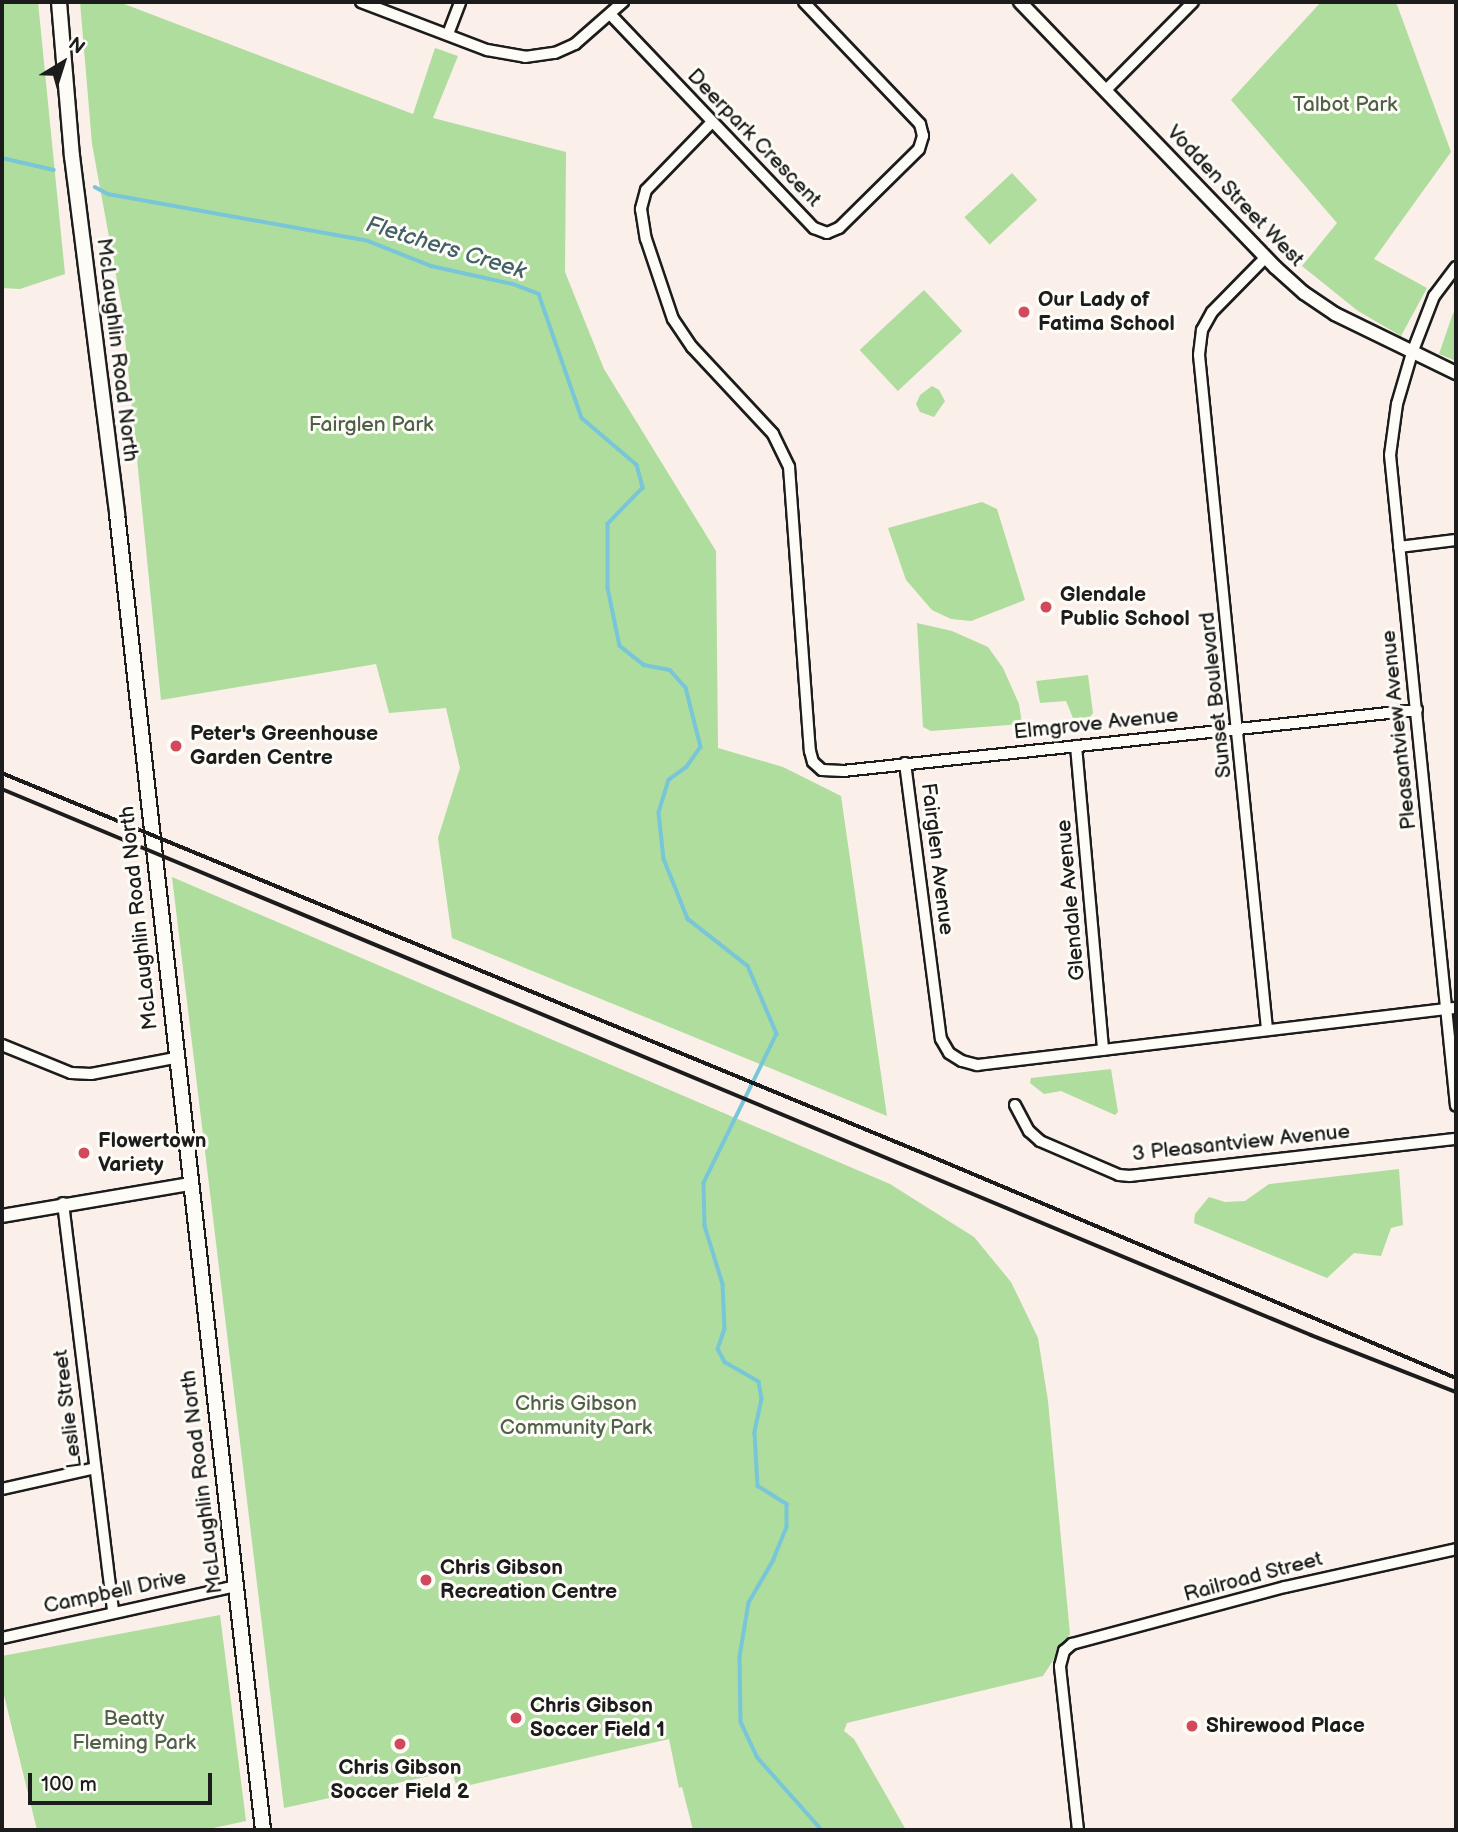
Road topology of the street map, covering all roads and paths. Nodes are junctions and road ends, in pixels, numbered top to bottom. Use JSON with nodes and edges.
{"nodes":[{"id":1,"x":59,"y":2,"type":"edge"},
{"id":2,"x":361,"y":2,"type":"edge"},
{"id":3,"x":460,"y":2,"type":"edge"},
{"id":4,"x":622,"y":2,"type":"edge"},
{"id":5,"x":804,"y":2,"type":"edge"},
{"id":6,"x":1020,"y":2,"type":"edge"},
{"id":7,"x":1193,"y":2,"type":"edge"},
{"id":8,"x":610,"y":14,"type":"junction"},
{"id":9,"x":447,"y":34,"type":"junction"},
{"id":10,"x":1105,"y":90,"type":"junction"},
{"id":11,"x":712,"y":122,"type":"junction"},
{"id":12,"x":1266,"y":257,"type":"junction"},
{"id":13,"x":1456,"y":268,"type":"edge"},
{"id":14,"x":1412,"y":353,"type":"junction"},
{"id":15,"x":1456,"y":373,"type":"edge"},
{"id":16,"x":1456,"y":540,"type":"edge"},
{"id":17,"x":1399,"y":547,"type":"junction"},
{"id":18,"x":1417,"y":710,"type":"junction"},
{"id":19,"x":1239,"y":730,"type":"junction"},
{"id":20,"x":1076,"y":746,"type":"junction"},
{"id":21,"x":905,"y":763,"type":"junction"},
{"id":22,"x":1452,"y":1009,"type":"edge"},
{"id":23,"x":1268,"y":1029,"type":"junction"},
{"id":24,"x":2,"y":1045,"type":"edge"},
{"id":25,"x":1104,"y":1050,"type":"junction"},
{"id":26,"x":175,"y":1058,"type":"junction"},
{"id":27,"x":1015,"y":1104,"type":"dead end"},
{"id":28,"x":1456,"y":1106,"type":"edge"},
{"id":29,"x":1456,"y":1139,"type":"edge"},
{"id":30,"x":190,"y":1184,"type":"junction"},
{"id":31,"x":63,"y":1203,"type":"junction"},
{"id":32,"x":2,"y":1216,"type":"edge"},
{"id":33,"x":95,"y":1468,"type":"junction"},
{"id":34,"x":2,"y":1489,"type":"edge"},
{"id":35,"x":1456,"y":1549,"type":"edge"},
{"id":36,"x":236,"y":1586,"type":"junction"},
{"id":37,"x":113,"y":1611,"type":"junction"},
{"id":38,"x":2,"y":1638,"type":"edge"},
{"id":39,"x":263,"y":1830,"type":"edge"},
{"id":40,"x":1078,"y":1830,"type":"edge"}],
"edges":[{"from":1,"to":26,"type":"main road","name":"McLaughlin Road North"},
{"from":2,"to":9,"type":"street"},
{"from":3,"to":9,"type":"street"},
{"from":4,"to":8,"type":"street"},
{"from":5,"to":11,"type":"street","name":"Deerpark Crescent"},
{"from":6,"to":10,"type":"street","name":"Vodden Street West"},
{"from":7,"to":10,"type":"street"},
{"from":8,"to":9,"type":"street"},
{"from":8,"to":11,"type":"street","name":"Deerpark Crescent"},
{"from":10,"to":12,"type":"street","name":"Vodden Street West"},
{"from":11,"to":21,"type":"street","name":"Fairglen Avenue"},
{"from":12,"to":14,"type":"street","name":"Vodden Street West"},
{"from":12,"to":19,"type":"street","name":"Sunset Boulevard"},
{"from":13,"to":14,"type":"street","name":"Pleasantview Avenue"},
{"from":14,"to":15,"type":"street","name":"Vodden Street West"},
{"from":14,"to":17,"type":"street","name":"Pleasantview Avenue"},
{"from":16,"to":17,"type":"street"},
{"from":17,"to":18,"type":"street","name":"Pleasantview Avenue"},
{"from":18,"to":19,"type":"street","name":"Elmgrove Avenue"},
{"from":18,"to":22,"type":"street","name":"Pleasantview Avenue"},
{"from":19,"to":20,"type":"street","name":"Elmgrove Avenue"},
{"from":19,"to":23,"type":"street","name":"Sunset Boulevard"},
{"from":20,"to":21,"type":"street","name":"Elmgrove Avenue"},
{"from":20,"to":25,"type":"street","name":"Glendale Avenue"},
{"from":21,"to":25,"type":"street","name":"Fairglen Avenue"},
{"from":22,"to":23,"type":"street","name":"Fairglen Avenue"},
{"from":22,"to":28,"type":"street","name":"Pleasantview Avenue"},
{"from":23,"to":25,"type":"street","name":"Fairglen Avenue"},
{"from":24,"to":26,"type":"street"},
{"from":26,"to":30,"type":"main road","name":"McLaughlin Road North"},
{"from":27,"to":29,"type":"street","name":"3 Pleasantview Avenue"},
{"from":30,"to":31,"type":"street"},
{"from":30,"to":36,"type":"main road","name":"McLaughlin Road North"},
{"from":31,"to":32,"type":"street"},
{"from":31,"to":33,"type":"street","name":"Leslie Street"},
{"from":33,"to":34,"type":"street"},
{"from":33,"to":37,"type":"street","name":"Leslie Street"},
{"from":35,"to":40,"type":"street","name":"Railroad Street"},
{"from":36,"to":37,"type":"street","name":"Campbell Drive"},
{"from":36,"to":39,"type":"main road","name":"McLaughlin Road North"},
{"from":37,"to":38,"type":"street","name":"Campbell Drive"}]}
